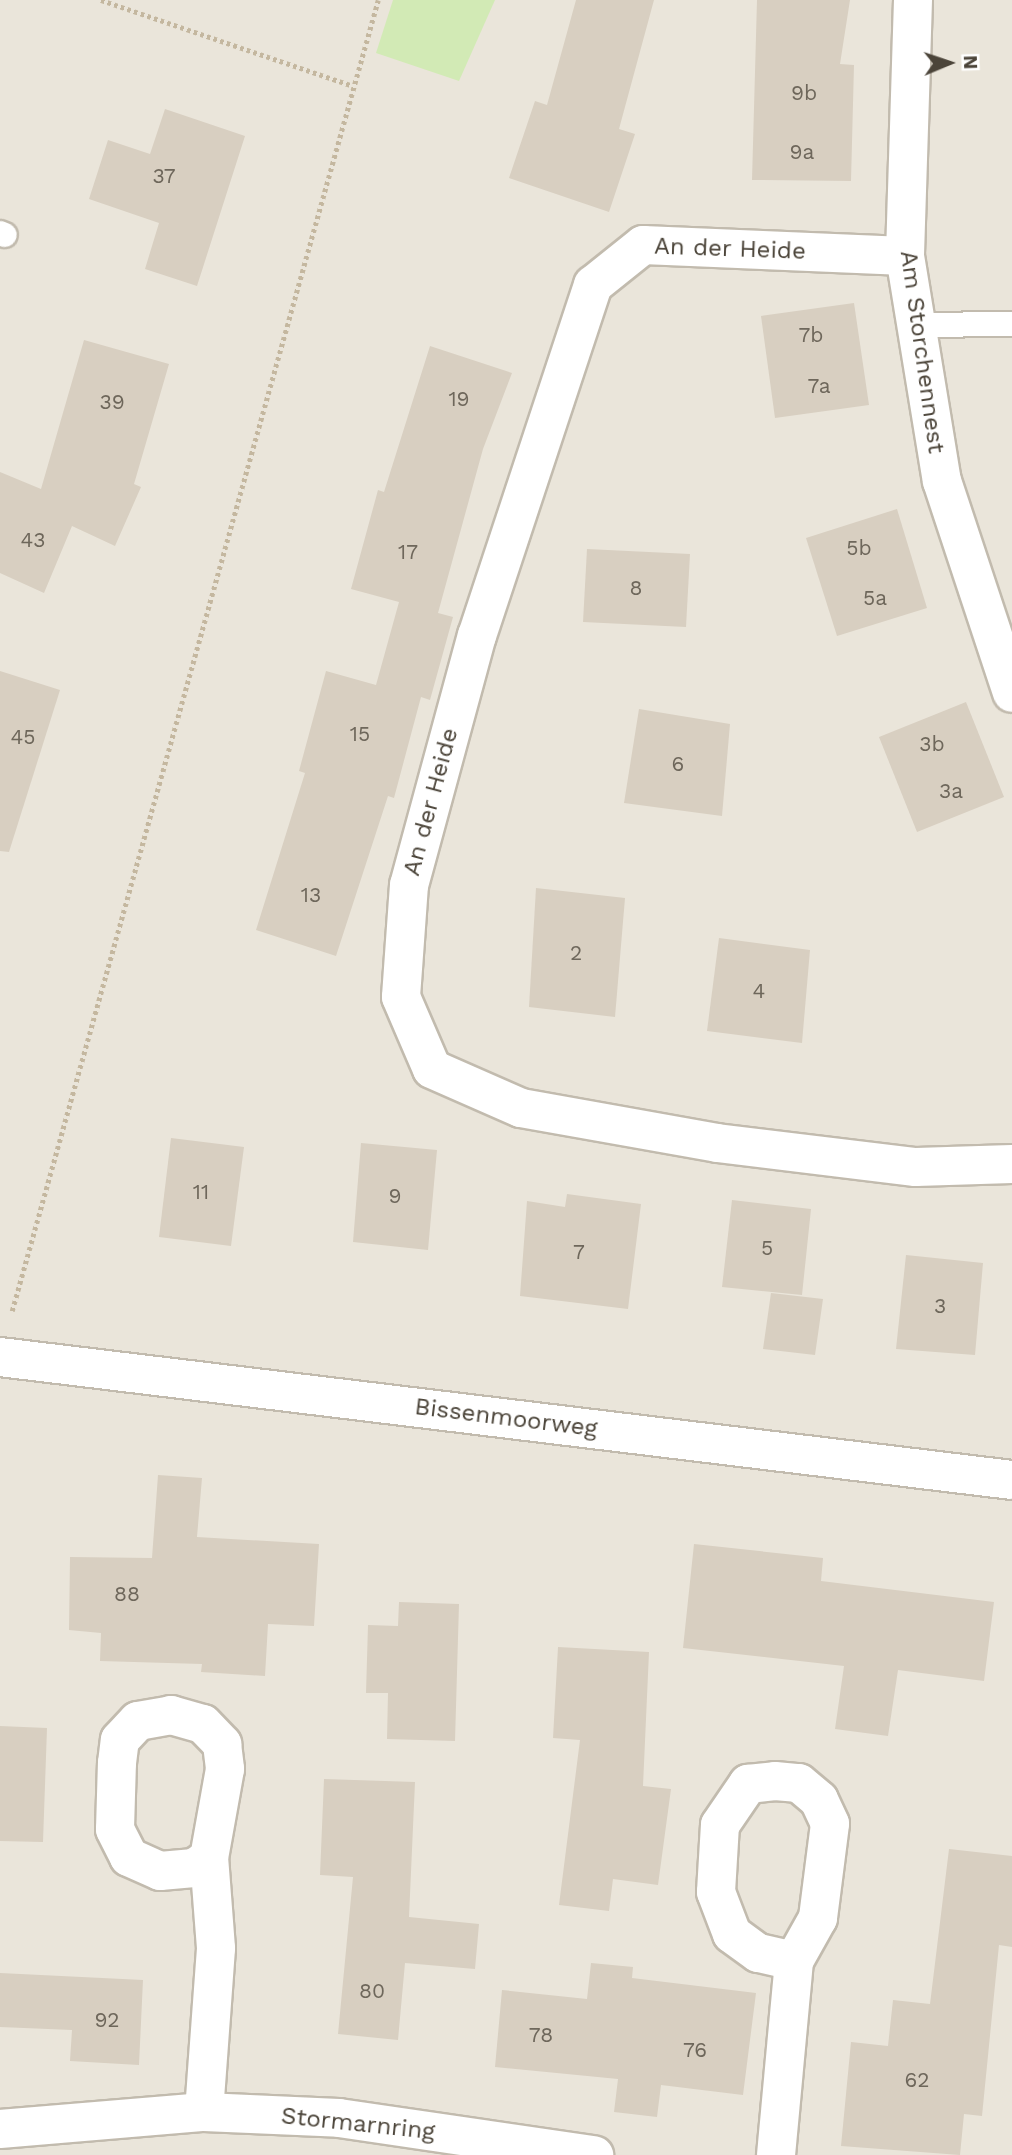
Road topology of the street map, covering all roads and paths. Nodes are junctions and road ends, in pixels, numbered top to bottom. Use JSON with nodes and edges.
{"nodes":[{"id":1,"x":101,"y":0,"type":"edge"},
{"id":2,"x":378,"y":0,"type":"edge"},
{"id":3,"x":913,"y":0,"type":"edge"},
{"id":4,"x":351,"y":85,"type":"junction"},
{"id":5,"x":905,"y":256,"type":"junction"},
{"id":6,"x":1012,"y":324,"type":"edge"},
{"id":7,"x":916,"y":325,"type":"junction"},
{"id":8,"x":1012,"y":693,"type":"edge"},
{"id":9,"x":1012,"y":1164,"type":"edge"},
{"id":10,"x":4,"y":1341,"type":"edge"},
{"id":11,"x":1012,"y":1480,"type":"edge"},
{"id":12,"x":209,"y":1858,"type":"dead end"},
{"id":13,"x":794,"y":1961,"type":"dead end"},
{"id":14,"x":204,"y":2112,"type":"junction"},
{"id":15,"x":0,"y":2129,"type":"edge"},
{"id":16,"x":594,"y":2155,"type":"edge"},
{"id":17,"x":776,"y":2155,"type":"edge"}],
"edges":[{"from":1,"to":4,"type":"path"},
{"from":2,"to":4,"type":"path"},
{"from":3,"to":5,"type":"street","name":"Am Storchennest"},
{"from":4,"to":10,"type":"path"},
{"from":5,"to":7,"type":"street","name":"Am Storchennest"},
{"from":5,"to":9,"type":"street","name":"An der Heide"},
{"from":6,"to":7,"type":"lane"},
{"from":7,"to":8,"type":"street","name":"Am Storchennest"},
{"from":10,"to":11,"type":"street","name":"Bissenmoorweg"},
{"from":12,"to":14,"type":"street"},
{"from":13,"to":17,"type":"street"},
{"from":14,"to":15,"type":"street","name":"Stormarnring"},
{"from":14,"to":16,"type":"street","name":"Stormarnring"}]}
